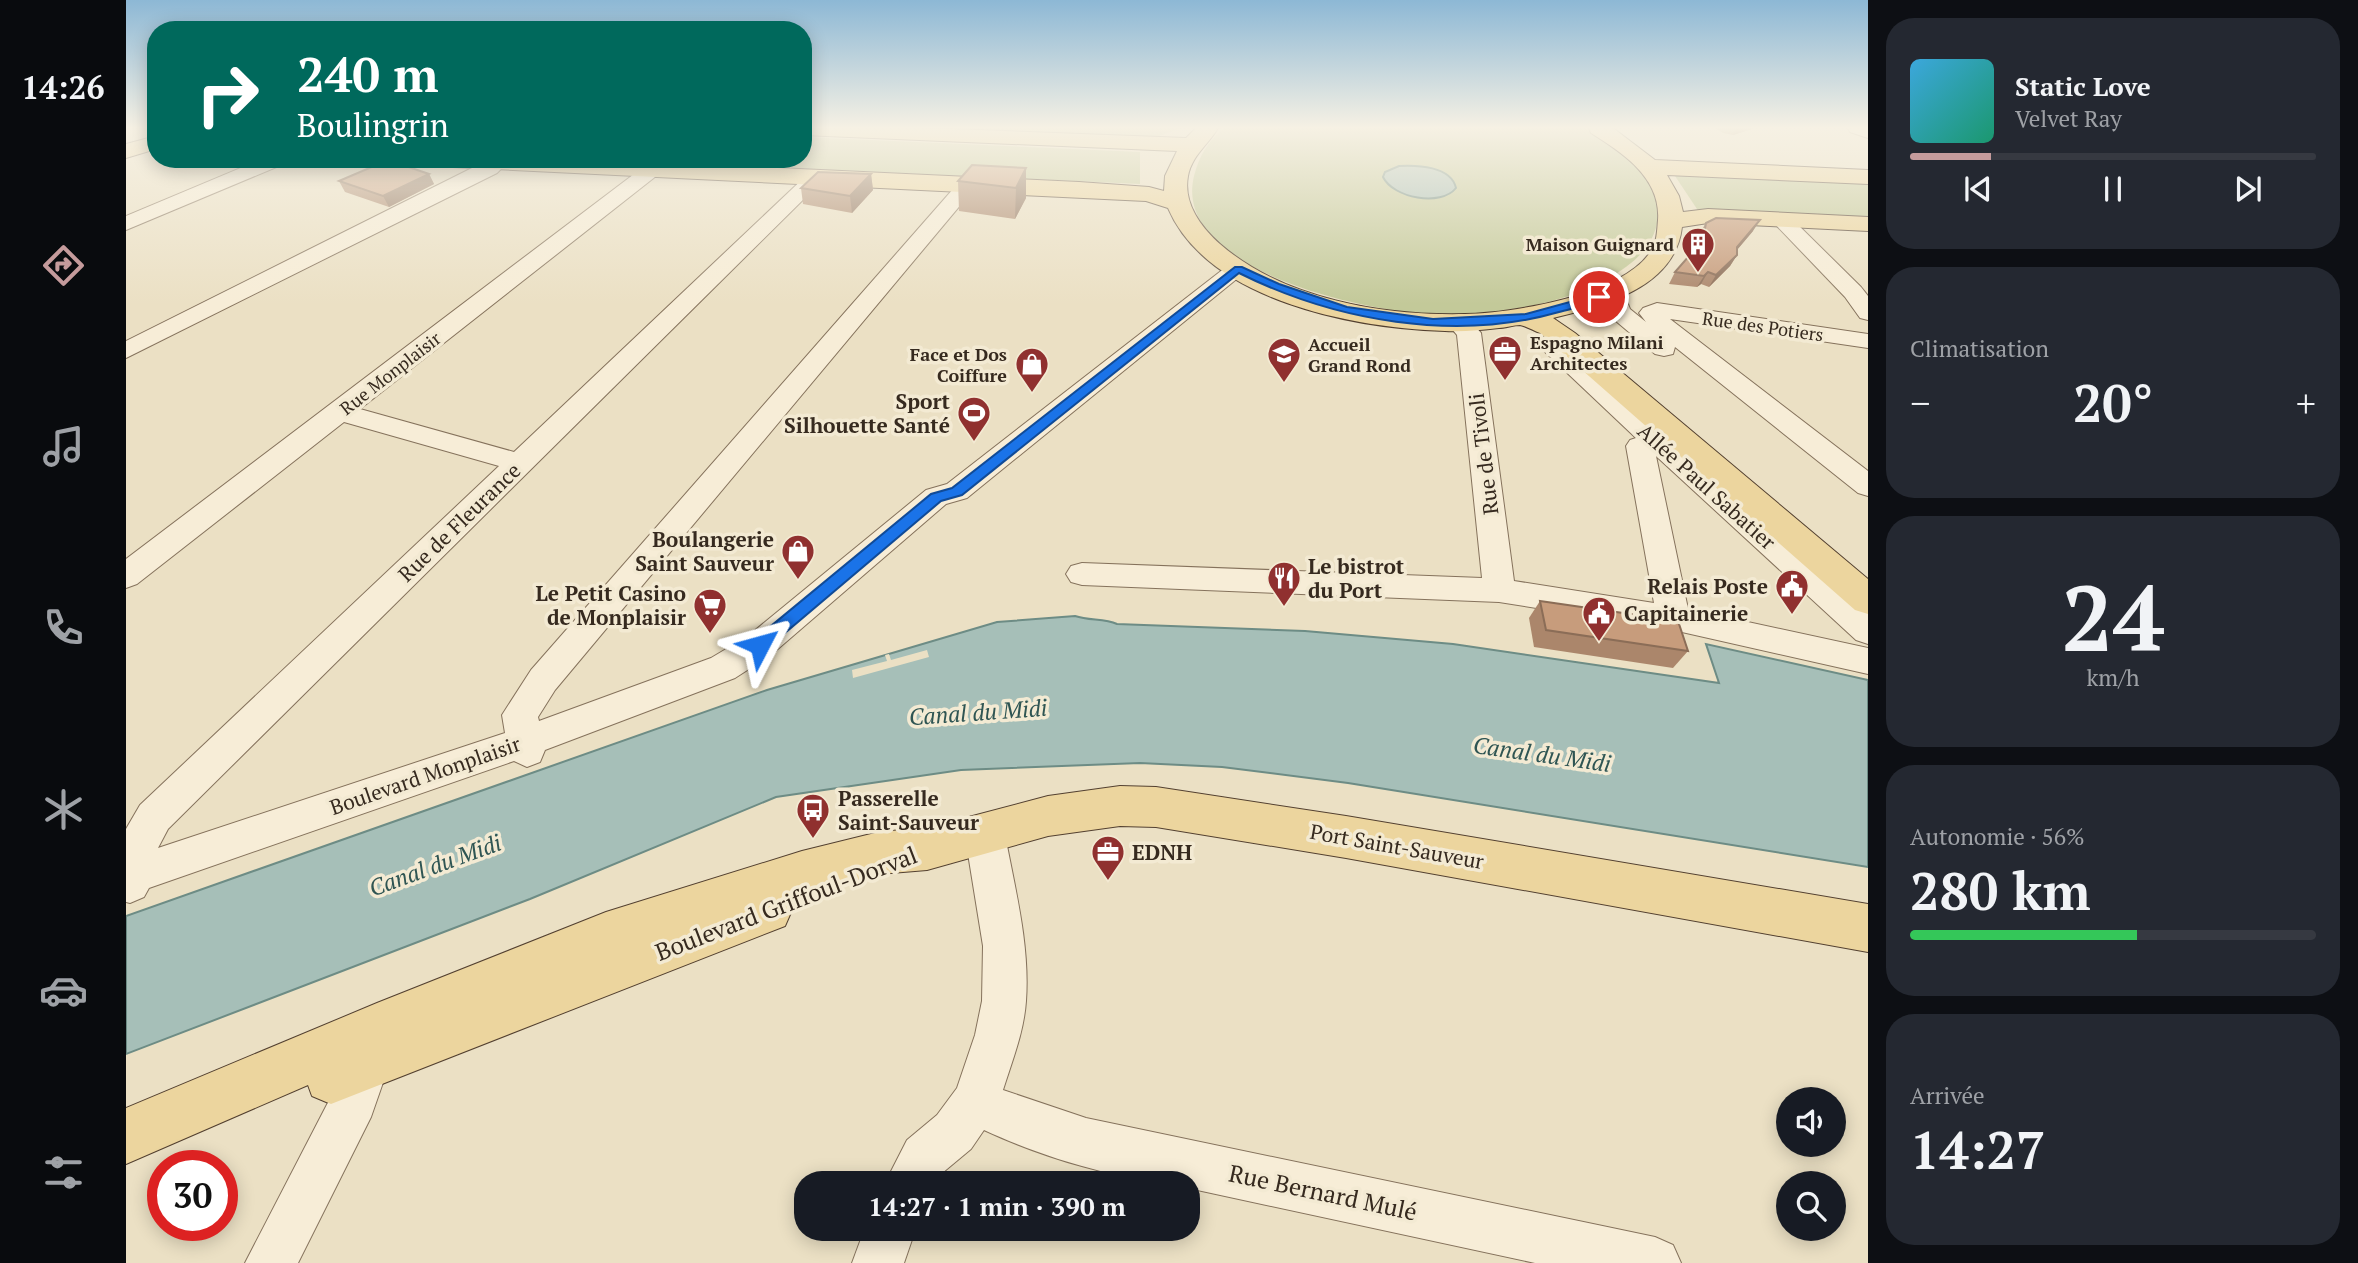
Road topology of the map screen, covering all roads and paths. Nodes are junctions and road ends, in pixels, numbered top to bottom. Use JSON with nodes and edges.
{"nodes":[{"id":1,"x":213,"y":187,"type":"edge"},
{"id":2,"x":454,"y":187,"type":"edge"},
{"id":3,"x":630,"y":187,"type":"edge"},
{"id":4,"x":806,"y":187,"type":"edge"},
{"id":5,"x":965,"y":187,"type":"edge"},
{"id":6,"x":1025,"y":187,"type":"edge"},
{"id":7,"x":1175,"y":187,"type":"edge"},
{"id":8,"x":1661,"y":187,"type":"edge"},
{"id":9,"x":1177,"y":204,"type":"junction"},
{"id":10,"x":1781,"y":219,"type":"junction"},
{"id":11,"x":1672,"y":221,"type":"junction"},
{"id":12,"x":126,"y":224,"type":"edge"},
{"id":13,"x":1868,"y":224,"type":"edge"},
{"id":14,"x":1238,"y":269,"type":"junction"},
{"id":15,"x":1613,"y":292,"type":"junction"},
{"id":16,"x":1868,"y":313,"type":"edge"},
{"id":17,"x":1526,"y":318,"type":"junction"},
{"id":18,"x":1459,"y":323,"type":"junction"},
{"id":19,"x":1565,"y":338,"type":"junction"},
{"id":20,"x":1868,"y":341,"type":"edge"},
{"id":21,"x":126,"y":351,"type":"edge"},
{"id":22,"x":1732,"y":391,"type":"junction"},
{"id":23,"x":340,"y":412,"type":"junction"},
{"id":24,"x":1658,"y":441,"type":"junction"},
{"id":25,"x":520,"y":463,"type":"junction"},
{"id":26,"x":1868,"y":486,"type":"edge"},
{"id":27,"x":1868,"y":507,"type":"edge"},
{"id":28,"x":1082,"y":574,"type":"dead end"},
{"id":29,"x":126,"y":576,"type":"edge"},
{"id":30,"x":1499,"y":590,"type":"junction"},
{"id":31,"x":1868,"y":600,"type":"edge"},
{"id":32,"x":1673,"y":618,"type":"junction"},
{"id":33,"x":1868,"y":631,"type":"edge"},
{"id":34,"x":1868,"y":661,"type":"edge"},
{"id":35,"x":526,"y":746,"type":"junction"},
{"id":36,"x":985,"y":835,"type":"junction"},
{"id":37,"x":927,"y":849,"type":"joint"},
{"id":38,"x":129,"y":879,"type":"edge"},
{"id":39,"x":1868,"y":928,"type":"edge"},
{"id":40,"x":372,"y":1045,"type":"junction"},
{"id":41,"x":976,"y":1102,"type":"junction"},
{"id":42,"x":126,"y":1136,"type":"edge"},
{"id":43,"x":126,"y":1163,"type":"edge"},
{"id":44,"x":916,"y":1171,"type":"edge"},
{"id":45,"x":886,"y":1241,"type":"edge"},
{"id":46,"x":271,"y":1263,"type":"edge"},
{"id":47,"x":878,"y":1263,"type":"edge"},
{"id":48,"x":1655,"y":1263,"type":"edge"}],
"edges":[{"from":1,"to":12,"type":"street"},
{"from":2,"to":21,"type":"street"},
{"from":3,"to":23,"type":"street","name":"Rue Monplaisir"},
{"from":4,"to":25,"type":"street","name":"Rue de Fleurance"},
{"from":5,"to":35,"type":"street"},
{"from":6,"to":9,"type":"main road"},
{"from":7,"to":9,"type":"main road"},
{"from":8,"to":11,"type":"main road"},
{"from":9,"to":14,"type":"main road"},
{"from":10,"to":11,"type":"main road"},
{"from":10,"to":13,"type":"main road"},
{"from":10,"to":16,"type":"street"},
{"from":11,"to":15,"type":"main road"},
{"from":14,"to":18,"type":"main road"},
{"from":14,"to":35,"type":"street","name":"Boulevard Monplaisir"},
{"from":15,"to":17,"type":"main road"},
{"from":15,"to":22,"type":"street"},
{"from":17,"to":18,"type":"main road"},
{"from":17,"to":19,"type":"main road","name":"Allée Paul Sabatier"},
{"from":18,"to":30,"type":"street","name":"Rue de Tivoli"},
{"from":19,"to":24,"type":"street","name":"Allée Paul Sabatier"},
{"from":19,"to":31,"type":"main road","name":"Allée Paul Sabatier"},
{"from":20,"to":22,"type":"street","name":"Rue des Potiers"},
{"from":22,"to":26,"type":"street"},
{"from":22,"to":27,"type":"street"},
{"from":23,"to":25,"type":"street"},
{"from":23,"to":29,"type":"street","name":"Rue Monplaisir"},
{"from":24,"to":32,"type":"street"},
{"from":24,"to":33,"type":"street","name":"Allée Paul Sabatier"},
{"from":25,"to":38,"type":"street","name":"Rue de Fleurance"},
{"from":28,"to":30,"type":"street"},
{"from":30,"to":32,"type":"street"},
{"from":32,"to":34,"type":"street"},
{"from":35,"to":38,"type":"street","name":"Boulevard Monplaisir"},
{"from":36,"to":37,"type":"main road","name":"Port Saint-Sauveur"},
{"from":36,"to":39,"type":"main road","name":"Port Saint-Sauveur"},
{"from":36,"to":41,"type":"street"},
{"from":37,"to":40,"type":"main road","name":"Boulevard Griffoul-Dorval"},
{"from":40,"to":42,"type":"main road","name":"Boulevard Griffoul-Dorval"},
{"from":40,"to":43,"type":"main road","name":"Boulevard Griffoul-Dorval"},
{"from":40,"to":46,"type":"street"},
{"from":41,"to":44,"type":"street"},
{"from":41,"to":48,"type":"street","name":"Rue Bernard Mulé"},
{"from":45,"to":47,"type":"street"}]}
